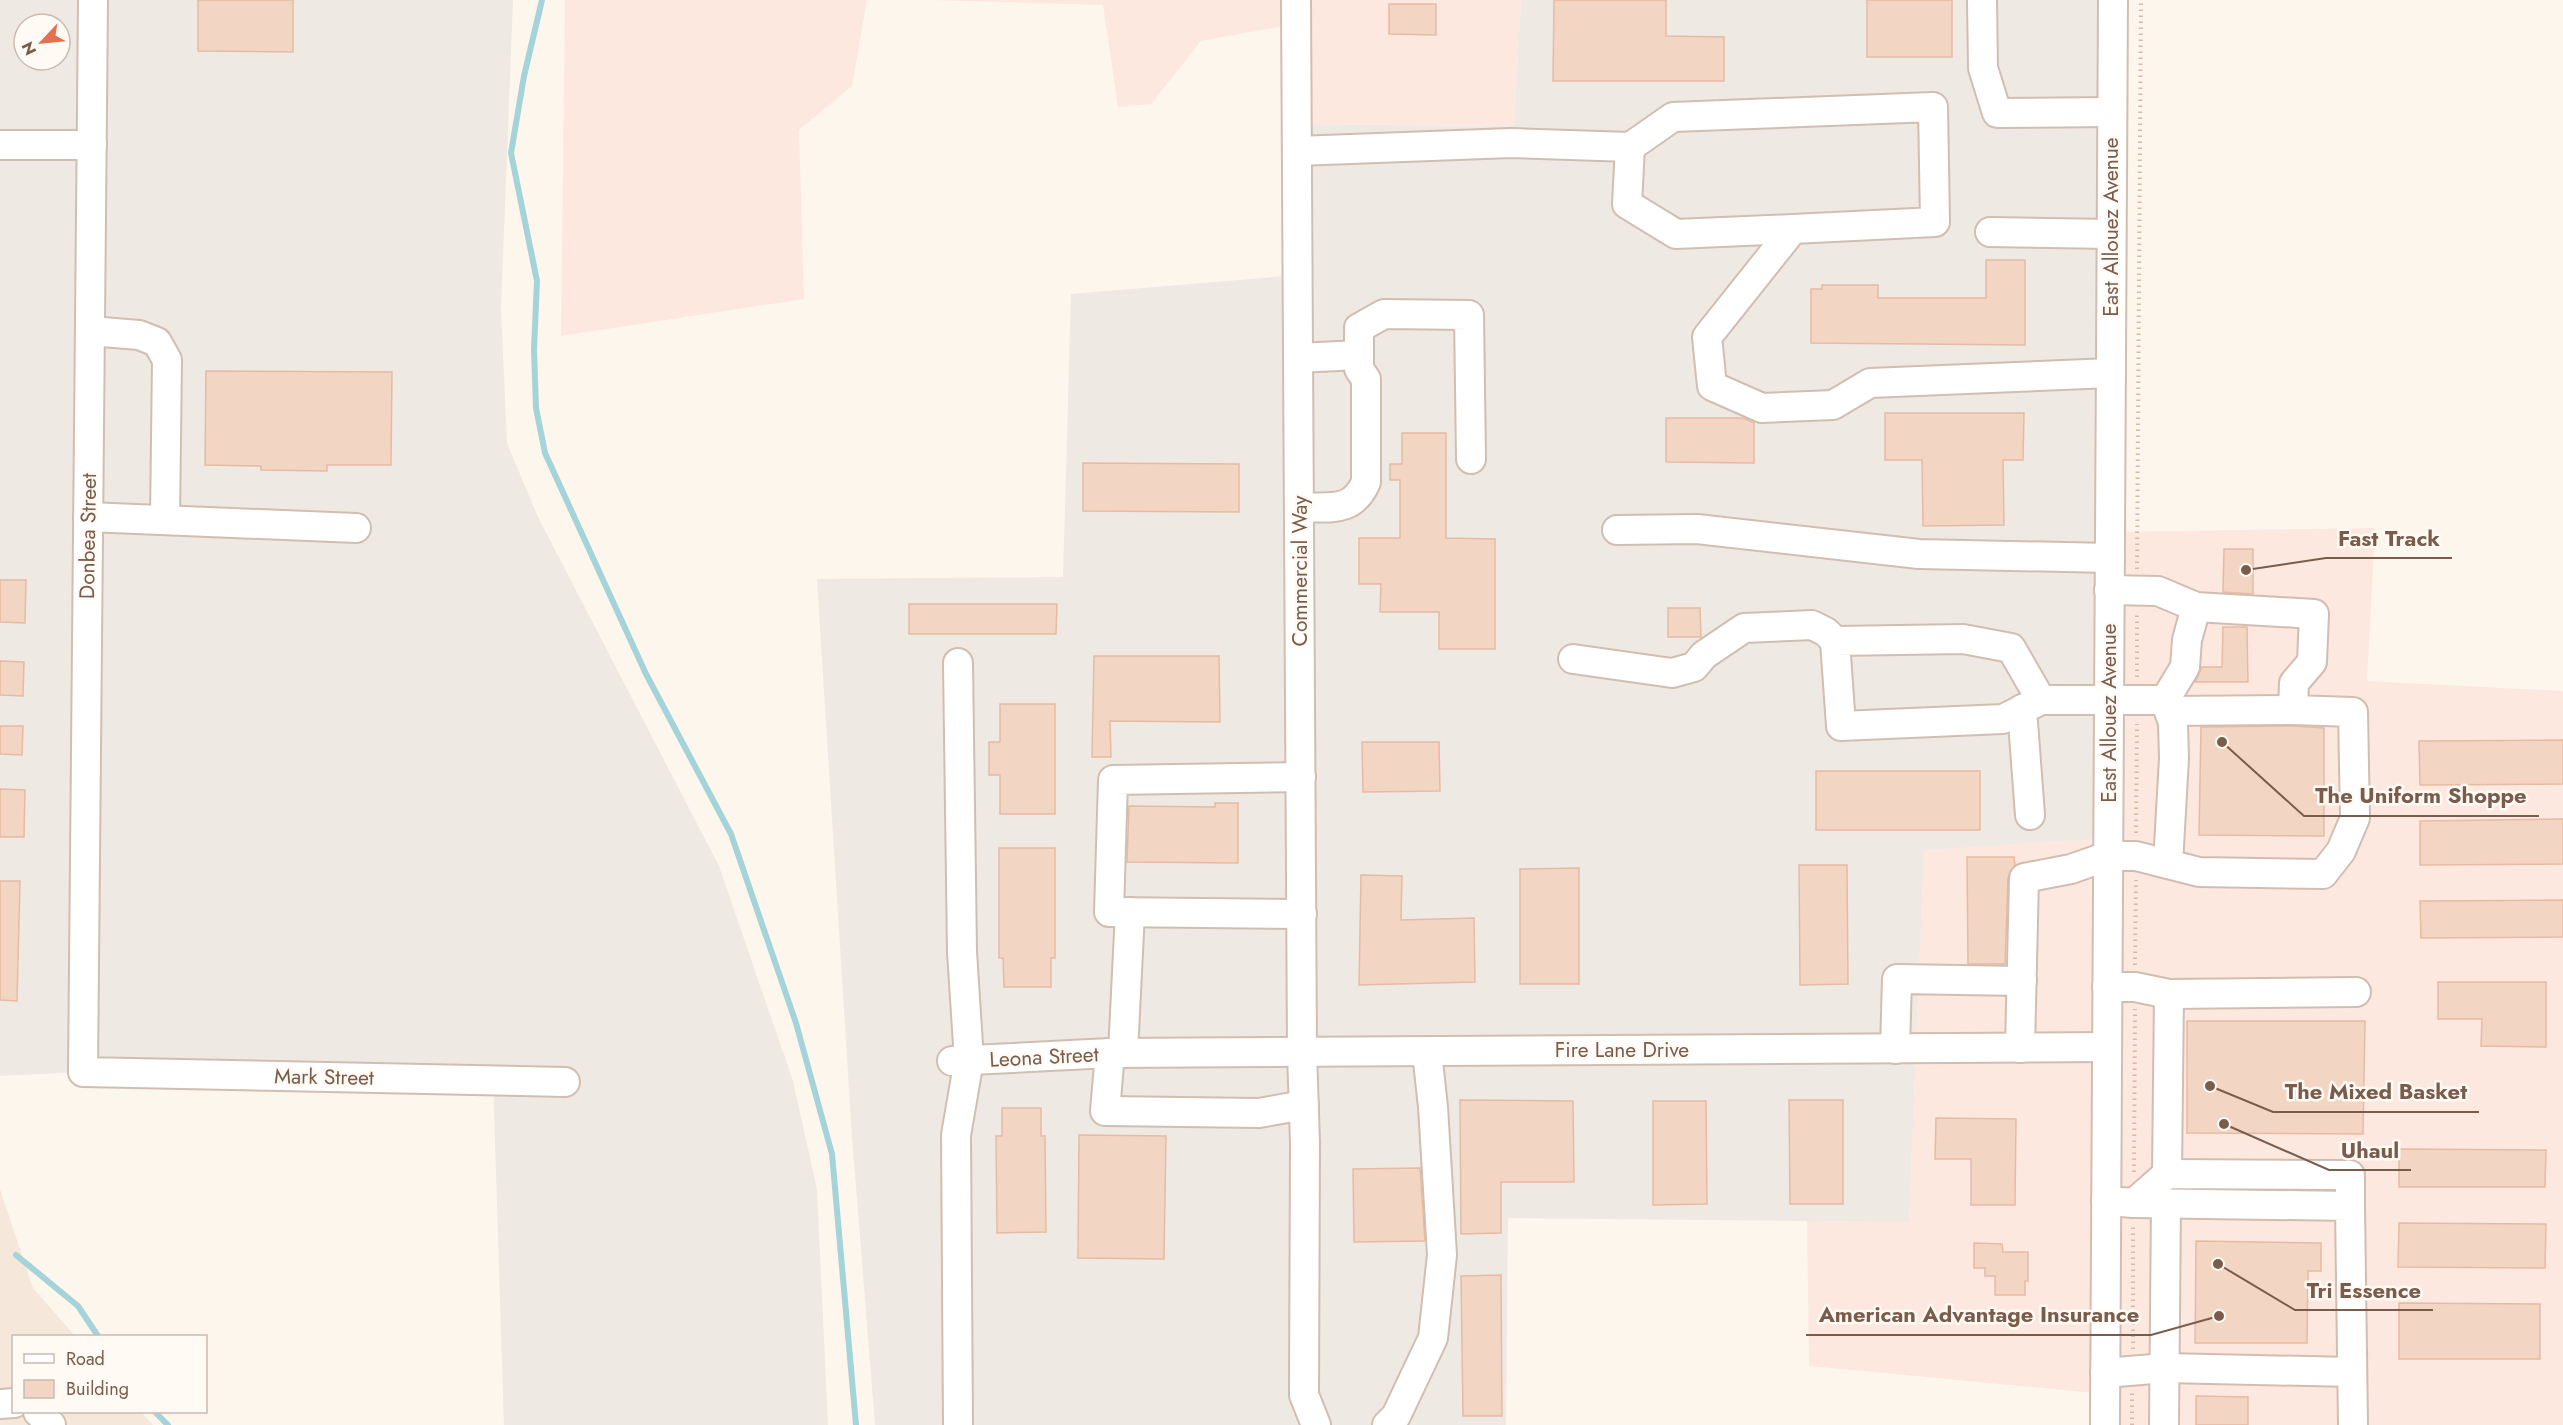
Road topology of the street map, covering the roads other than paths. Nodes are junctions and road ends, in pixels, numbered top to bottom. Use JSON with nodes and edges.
{"nodes":[{"id":1,"x":93,"y":0,"type":"edge"},
{"id":2,"x":1296,"y":0,"type":"edge"},
{"id":3,"x":1982,"y":0,"type":"edge"},
{"id":4,"x":2113,"y":0,"type":"edge"},
{"id":5,"x":2112,"y":112,"type":"junction"},
{"id":6,"x":0,"y":145,"type":"edge"},
{"id":7,"x":92,"y":145,"type":"junction"},
{"id":8,"x":1630,"y":147,"type":"junction"},
{"id":9,"x":1297,"y":151,"type":"junction"},
{"id":10,"x":1793,"y":230,"type":"junction"},
{"id":11,"x":1990,"y":232,"type":"dead end"},
{"id":12,"x":2111,"y":234,"type":"junction"},
{"id":13,"x":90,"y":331,"type":"junction"},
{"id":14,"x":1298,"y":358,"type":"junction"},
{"id":15,"x":1362,"y":367,"type":"junction"},
{"id":16,"x":2111,"y":373,"type":"junction"},
{"id":17,"x":1471,"y":459,"type":"dead end"},
{"id":18,"x":1299,"y":508,"type":"junction"},
{"id":19,"x":88,"y":516,"type":"junction"},
{"id":20,"x":165,"y":520,"type":"junction"},
{"id":21,"x":357,"y":528,"type":"dead end"},
{"id":22,"x":1617,"y":530,"type":"dead end"},
{"id":23,"x":2110,"y":558,"type":"junction"},
{"id":24,"x":2109,"y":590,"type":"junction"},
{"id":25,"x":2196,"y":607,"type":"junction"},
{"id":26,"x":1835,"y":641,"type":"junction"},
{"id":27,"x":1573,"y":659,"type":"dead end"},
{"id":28,"x":958,"y":663,"type":"dead end"},
{"id":29,"x":2109,"y":699,"type":"junction"},
{"id":30,"x":2032,"y":704,"type":"junction"},
{"id":31,"x":2167,"y":706,"type":"junction"},
{"id":32,"x":2293,"y":710,"type":"junction"},
{"id":33,"x":1301,"y":777,"type":"junction"},
{"id":34,"x":2030,"y":815,"type":"dead end"},
{"id":35,"x":2108,"y":856,"type":"junction"},
{"id":36,"x":2168,"y":864,"type":"junction"},
{"id":37,"x":1130,"y":912,"type":"junction"},
{"id":38,"x":1302,"y":914,"type":"junction"},
{"id":39,"x":2022,"y":981,"type":"junction"},
{"id":40,"x":2107,"y":987,"type":"junction"},
{"id":41,"x":2356,"y":992,"type":"dead end"},
{"id":42,"x":2169,"y":994,"type":"junction"},
{"id":43,"x":2107,"y":1047,"type":"junction"},
{"id":44,"x":2020,"y":1048,"type":"junction"},
{"id":45,"x":1895,"y":1049,"type":"junction"},
{"id":46,"x":1302,"y":1052,"type":"junction"},
{"id":47,"x":1427,"y":1052,"type":"junction"},
{"id":48,"x":1123,"y":1053,"type":"junction"},
{"id":49,"x":961,"y":1061,"type":"junction"},
{"id":50,"x":82,"y":1072,"type":"joint"},
{"id":51,"x":565,"y":1082,"type":"dead end"},
{"id":52,"x":1304,"y":1105,"type":"junction"},
{"id":53,"x":2167,"y":1174,"type":"junction"},
{"id":54,"x":2120,"y":1202,"type":"junction"},
{"id":55,"x":2166,"y":1204,"type":"junction"},
{"id":56,"x":2350,"y":1206,"type":"junction"},
{"id":57,"x":2165,"y":1368,"type":"junction"},
{"id":58,"x":2352,"y":1372,"type":"junction"},
{"id":59,"x":2105,"y":1373,"type":"junction"},
{"id":60,"x":39,"y":1413,"type":"edge"},
{"id":61,"x":51,"y":1425,"type":"edge"},
{"id":62,"x":958,"y":1425,"type":"edge"},
{"id":63,"x":1316,"y":1425,"type":"edge"},
{"id":64,"x":1387,"y":1425,"type":"edge"},
{"id":65,"x":2105,"y":1425,"type":"edge"},
{"id":66,"x":2164,"y":1425,"type":"edge"},
{"id":67,"x":2353,"y":1425,"type":"edge"}],
"edges":[{"from":1,"to":7,"type":"street","name":"Donbea Street"},
{"from":2,"to":9,"type":"street","name":"Commercial Way"},
{"from":3,"to":5,"type":"street"},
{"from":4,"to":5,"type":"street","name":"East Allouez Avenue"},
{"from":5,"to":12,"type":"street","name":"East Allouez Avenue"},
{"from":6,"to":7,"type":"street"},
{"from":7,"to":13,"type":"street","name":"Donbea Street"},
{"from":8,"to":9,"type":"street"},
{"from":8,"to":10,"type":"street"},
{"from":8,"to":10,"type":"street"},
{"from":9,"to":14,"type":"street","name":"Commercial Way"},
{"from":10,"to":16,"type":"street"},
{"from":11,"to":12,"type":"street"},
{"from":12,"to":16,"type":"street","name":"East Allouez Avenue"},
{"from":13,"to":19,"type":"street","name":"Donbea Street"},
{"from":13,"to":20,"type":"street"},
{"from":14,"to":15,"type":"street"},
{"from":14,"to":18,"type":"street","name":"Commercial Way"},
{"from":15,"to":17,"type":"street"},
{"from":15,"to":18,"type":"street"},
{"from":16,"to":23,"type":"street","name":"East Allouez Avenue"},
{"from":18,"to":33,"type":"street","name":"Commercial Way"},
{"from":19,"to":20,"type":"street"},
{"from":19,"to":50,"type":"street","name":"Donbea Street"},
{"from":20,"to":21,"type":"street"},
{"from":22,"to":23,"type":"street"},
{"from":23,"to":24,"type":"street","name":"East Allouez Avenue"},
{"from":24,"to":25,"type":"street"},
{"from":24,"to":29,"type":"street","name":"East Allouez Avenue"},
{"from":25,"to":31,"type":"street"},
{"from":25,"to":32,"type":"street"},
{"from":26,"to":27,"type":"street"},
{"from":26,"to":30,"type":"street"},
{"from":26,"to":30,"type":"street"},
{"from":28,"to":49,"type":"street"},
{"from":29,"to":30,"type":"street"},
{"from":29,"to":31,"type":"street"},
{"from":29,"to":35,"type":"street","name":"East Allouez Avenue"},
{"from":30,"to":34,"type":"street"},
{"from":31,"to":32,"type":"street"},
{"from":31,"to":36,"type":"street"},
{"from":32,"to":36,"type":"street"},
{"from":33,"to":37,"type":"street"},
{"from":33,"to":38,"type":"street","name":"Commercial Way"},
{"from":35,"to":36,"type":"street"},
{"from":35,"to":39,"type":"street"},
{"from":35,"to":40,"type":"street","name":"East Allouez Avenue"},
{"from":37,"to":38,"type":"street"},
{"from":37,"to":48,"type":"street"},
{"from":38,"to":46,"type":"street","name":"Commercial Way"},
{"from":39,"to":44,"type":"street"},
{"from":39,"to":45,"type":"street"},
{"from":40,"to":42,"type":"street"},
{"from":40,"to":43,"type":"street","name":"East Allouez Avenue"},
{"from":41,"to":42,"type":"street"},
{"from":42,"to":53,"type":"street"},
{"from":43,"to":44,"type":"street","name":"Fire Lane Drive"},
{"from":43,"to":54,"type":"street","name":"East Allouez Avenue"},
{"from":44,"to":45,"type":"street","name":"Fire Lane Drive"},
{"from":45,"to":47,"type":"street","name":"Fire Lane Drive"},
{"from":46,"to":47,"type":"street","name":"Fire Lane Drive"},
{"from":46,"to":48,"type":"street","name":"Fire Lane Drive"},
{"from":46,"to":52,"type":"street","name":"Commercial Way"},
{"from":47,"to":64,"type":"street"},
{"from":48,"to":49,"type":"street","name":"Leona Street"},
{"from":48,"to":52,"type":"street"},
{"from":49,"to":62,"type":"street"},
{"from":50,"to":51,"type":"street","name":"Mark Street"},
{"from":52,"to":63,"type":"street","name":"Commercial Way"},
{"from":53,"to":54,"type":"street"},
{"from":53,"to":56,"type":"street"},
{"from":54,"to":55,"type":"street"},
{"from":54,"to":59,"type":"street","name":"East Allouez Avenue"},
{"from":55,"to":56,"type":"street"},
{"from":55,"to":57,"type":"street"},
{"from":56,"to":58,"type":"street"},
{"from":57,"to":58,"type":"street"},
{"from":57,"to":59,"type":"street"},
{"from":57,"to":66,"type":"street"},
{"from":58,"to":67,"type":"street"},
{"from":59,"to":65,"type":"street","name":"East Allouez Avenue"},
{"from":60,"to":61,"type":"street"}]}
